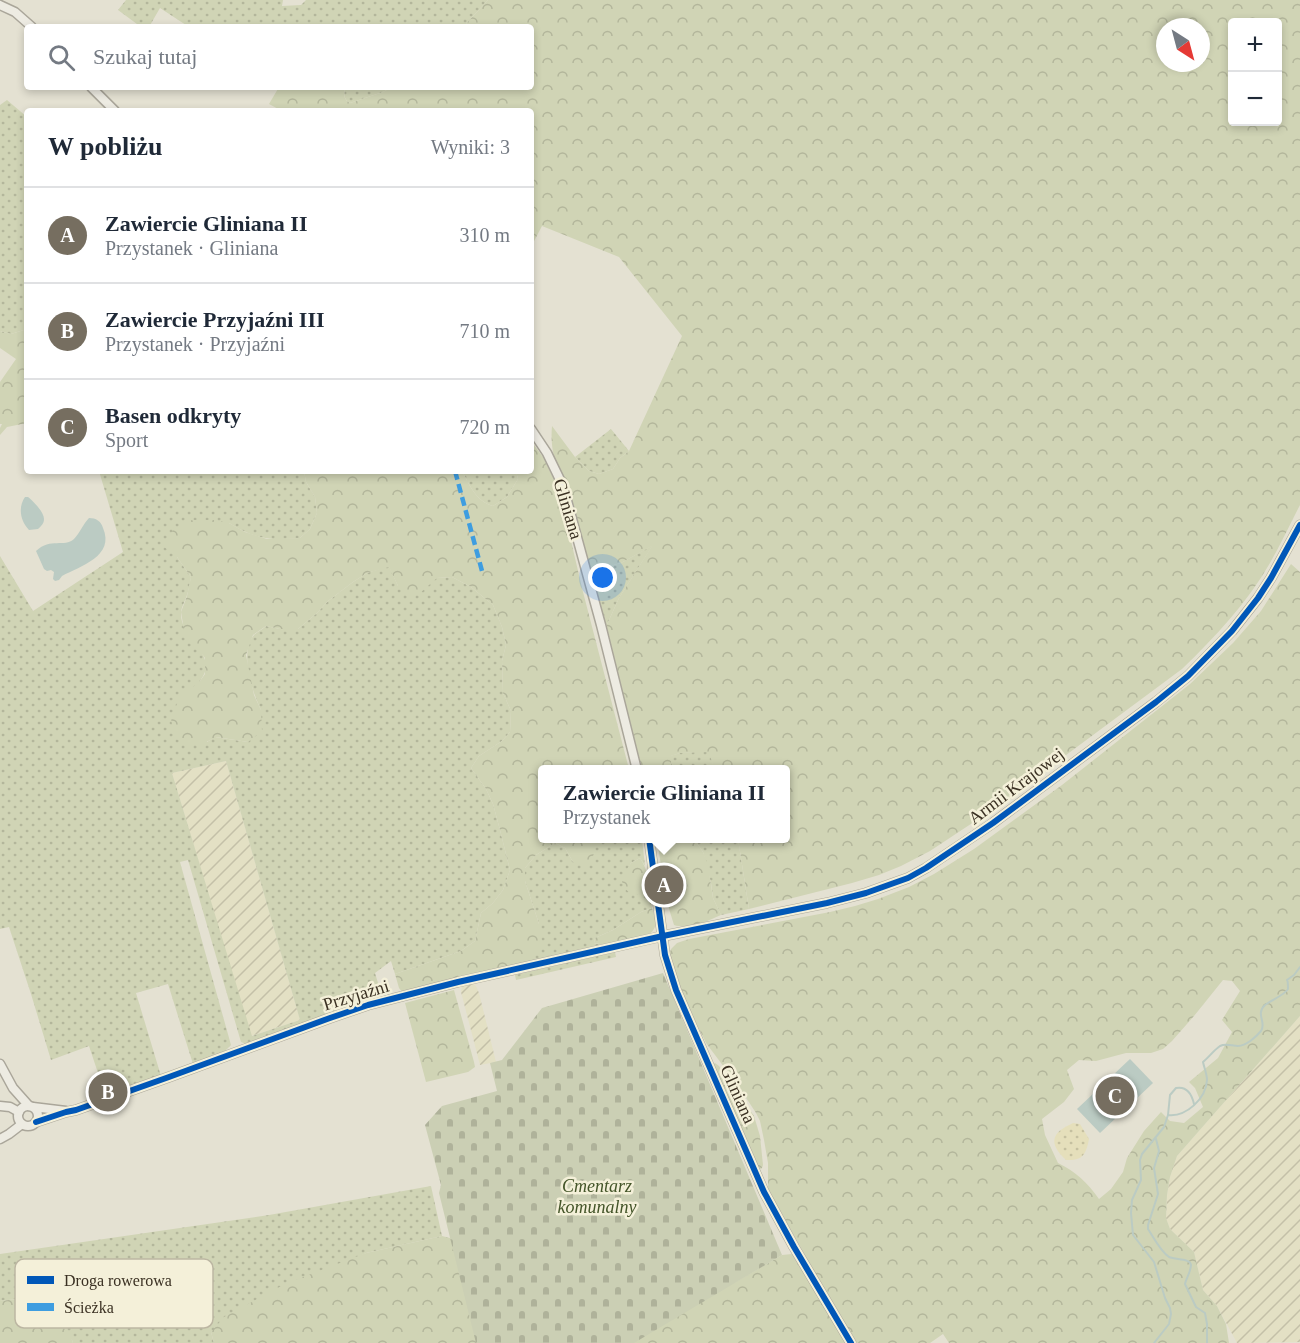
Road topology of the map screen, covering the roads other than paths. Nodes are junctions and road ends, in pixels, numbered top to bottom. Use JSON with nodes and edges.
{"nodes":[{"id":1,"x":0,"y":5,"type":"edge"},
{"id":2,"x":29,"y":24,"type":"edge"},
{"id":3,"x":95,"y":90,"type":"edge"},
{"id":4,"x":112,"y":108,"type":"edge"},
{"id":5,"x":534,"y":434,"type":"edge"},
{"id":6,"x":1300,"y":525,"type":"edge"},
{"id":7,"x":636,"y":765,"type":"edge"},
{"id":8,"x":650,"y":843,"type":"edge"},
{"id":9,"x":663,"y":936,"type":"junction"},
{"id":10,"x":0,"y":1064,"type":"edge"},
{"id":11,"x":13,"y":1088,"type":"junction"},
{"id":12,"x":0,"y":1106,"type":"edge"},
{"id":13,"x":31,"y":1106,"type":"junction"},
{"id":14,"x":15,"y":1110,"type":"junction"},
{"id":15,"x":66,"y":1112,"type":"junction"},
{"id":16,"x":36,"y":1122,"type":"junction"},
{"id":17,"x":22,"y":1124,"type":"junction"},
{"id":18,"x":0,"y":1139,"type":"edge"},
{"id":19,"x":851,"y":1343,"type":"edge"}],
"edges":[{"from":1,"to":2,"type":"street"},
{"from":3,"to":4,"type":"street"},
{"from":5,"to":7,"type":"street","name":"Gliniana"},
{"from":6,"to":9,"type":"street","name":"Armii Krajowej"},
{"from":8,"to":9,"type":"street","name":"Gliniana"},
{"from":9,"to":15,"type":"street","name":"Przyjaźni"},
{"from":9,"to":19,"type":"street","name":"Gliniana"},
{"from":10,"to":11,"type":"street"},
{"from":11,"to":13,"type":"street"},
{"from":11,"to":14,"type":"street"},
{"from":12,"to":14,"type":"street"},
{"from":13,"to":14,"type":"street"},
{"from":13,"to":15,"type":"street","name":"Przyjaźni"},
{"from":13,"to":16,"type":"street"},
{"from":14,"to":17,"type":"street"},
{"from":15,"to":16,"type":"street","name":"Przyjaźni"},
{"from":16,"to":17,"type":"street"},
{"from":17,"to":18,"type":"street"}]}
